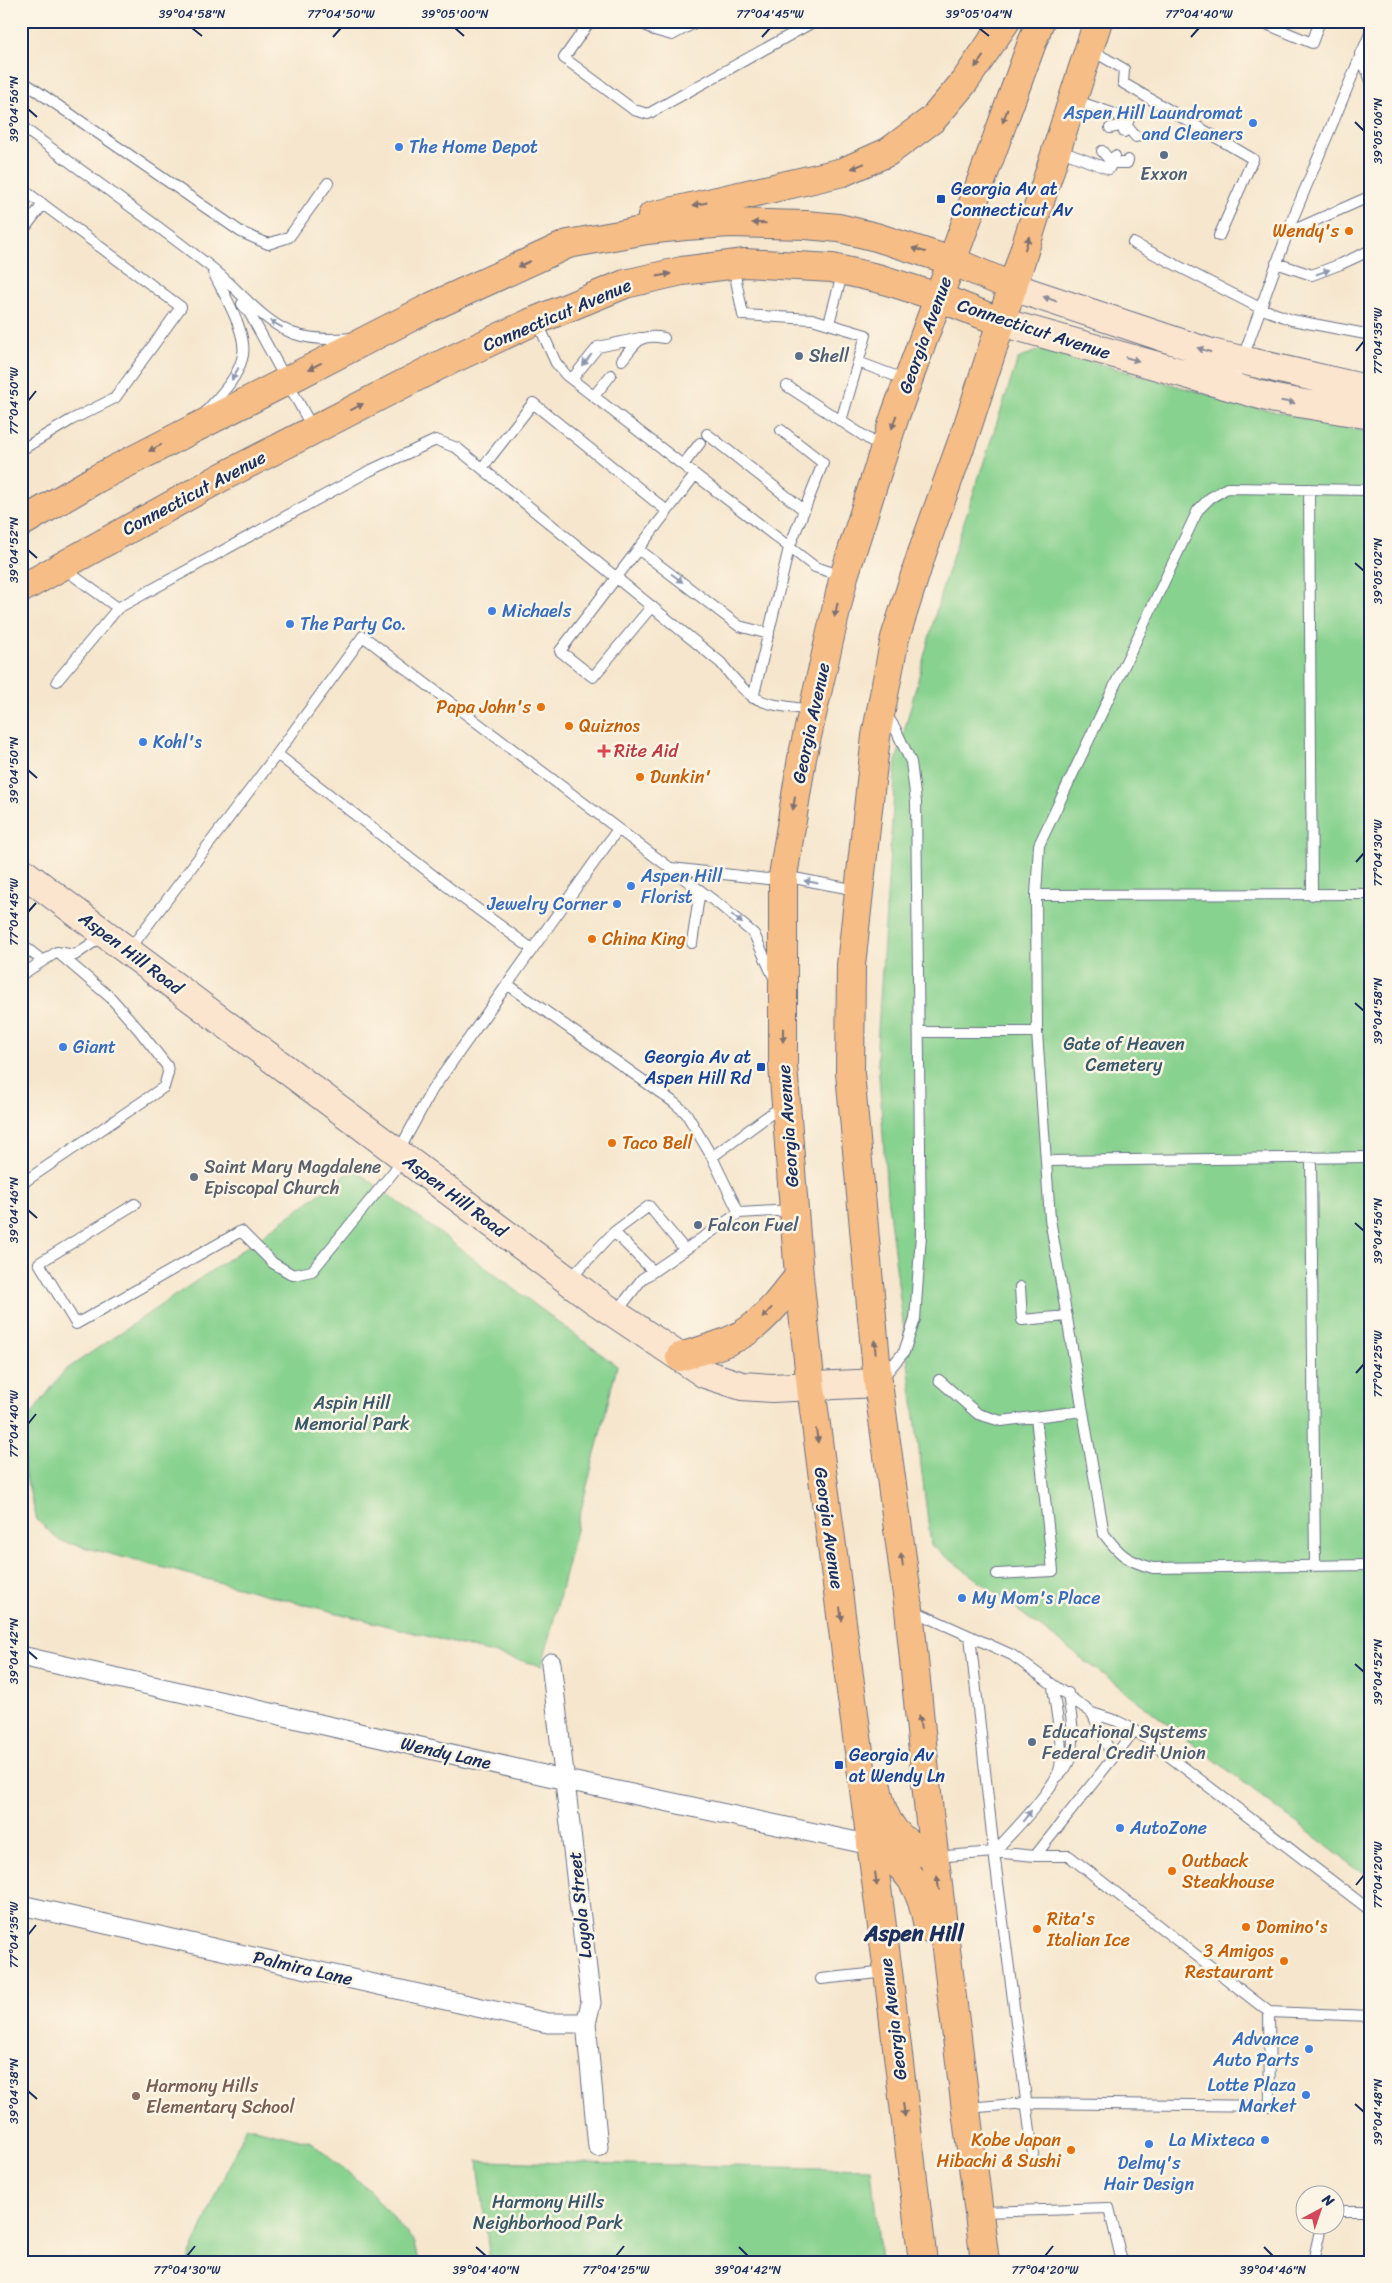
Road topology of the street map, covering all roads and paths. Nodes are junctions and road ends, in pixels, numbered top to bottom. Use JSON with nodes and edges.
{"nodes":[{"id":1,"x":590,"y":21,"type":"edge"},
{"id":2,"x":638,"y":21,"type":"edge"},
{"id":3,"x":698,"y":21,"type":"edge"},
{"id":4,"x":815,"y":21,"type":"edge"},
{"id":5,"x":1006,"y":21,"type":"edge"},
{"id":6,"x":1040,"y":21,"type":"edge"},
{"id":7,"x":1098,"y":21,"type":"edge"},
{"id":8,"x":1259,"y":21,"type":"edge"},
{"id":9,"x":1320,"y":21,"type":"edge"},
{"id":10,"x":1371,"y":31,"type":"edge"},
{"id":11,"x":1089,"y":50,"type":"junction"},
{"id":12,"x":1360,"y":54,"type":"junction"},
{"id":13,"x":21,"y":80,"type":"edge"},
{"id":14,"x":1371,"y":81,"type":"edge"},
{"id":15,"x":1073,"y":99,"type":"junction"},
{"id":16,"x":21,"y":126,"type":"edge"},
{"id":17,"x":1110,"y":128,"type":"dead end"},
{"id":18,"x":1125,"y":129,"type":"junction"},
{"id":19,"x":1136,"y":137,"type":"dead end"},
{"id":20,"x":1057,"y":150,"type":"junction"},
{"id":21,"x":1102,"y":151,"type":"dead end"},
{"id":22,"x":1113,"y":159,"type":"junction"},
{"id":23,"x":1128,"y":160,"type":"dead end"},
{"id":24,"x":328,"y":183,"type":"dead end"},
{"id":25,"x":21,"y":188,"type":"edge"},
{"id":26,"x":1371,"y":196,"type":"edge"},
{"id":27,"x":43,"y":204,"type":"junction"},
{"id":28,"x":21,"y":233,"type":"edge"},
{"id":29,"x":1287,"y":233,"type":"junction"},
{"id":30,"x":1219,"y":236,"type":"dead end"},
{"id":31,"x":1133,"y":243,"type":"dead end"},
{"id":32,"x":568,"y":244,"type":"junction"},
{"id":33,"x":1371,"y":250,"type":"edge"},
{"id":34,"x":952,"y":261,"type":"junction"},
{"id":35,"x":1276,"y":263,"type":"junction"},
{"id":36,"x":209,"y":265,"type":"junction"},
{"id":37,"x":733,"y":265,"type":"junction"},
{"id":38,"x":844,"y":270,"type":"junction"},
{"id":39,"x":1013,"y":286,"type":"junction"},
{"id":40,"x":938,"y":297,"type":"junction"},
{"id":41,"x":1260,"y":308,"type":"junction"},
{"id":42,"x":536,"y":320,"type":"junction"},
{"id":43,"x":1000,"y":322,"type":"junction"},
{"id":44,"x":829,"y":324,"type":"junction"},
{"id":45,"x":1371,"y":335,"type":"edge"},
{"id":46,"x":374,"y":336,"type":"junction"},
{"id":47,"x":640,"y":338,"type":"junction"},
{"id":48,"x":664,"y":338,"type":"dead end"},
{"id":49,"x":622,"y":360,"type":"dead end"},
{"id":50,"x":1242,"y":360,"type":"junction"},
{"id":51,"x":858,"y":362,"type":"junction"},
{"id":52,"x":611,"y":375,"type":"dead end"},
{"id":53,"x":572,"y":379,"type":"junction"},
{"id":54,"x":288,"y":380,"type":"junction"},
{"id":55,"x":908,"y":381,"type":"junction"},
{"id":56,"x":787,"y":386,"type":"dead end"},
{"id":57,"x":1229,"y":386,"type":"junction"},
{"id":58,"x":1371,"y":390,"type":"edge"},
{"id":59,"x":594,"y":396,"type":"junction"},
{"id":60,"x":1371,"y":415,"type":"edge"},
{"id":61,"x":841,"y":421,"type":"junction"},
{"id":62,"x":191,"y":429,"type":"junction"},
{"id":63,"x":313,"y":429,"type":"junction"},
{"id":64,"x":781,"y":430,"type":"dead end"},
{"id":65,"x":707,"y":434,"type":"dead end"},
{"id":66,"x":700,"y":443,"type":"dead end"},
{"id":67,"x":885,"y":449,"type":"junction"},
{"id":68,"x":21,"y":450,"type":"edge"},
{"id":69,"x":683,"y":465,"type":"junction"},
{"id":70,"x":482,"y":468,"type":"junction"},
{"id":71,"x":695,"y":475,"type":"junction"},
{"id":72,"x":1309,"y":489,"type":"junction"},
{"id":73,"x":1371,"y":490,"type":"edge"},
{"id":74,"x":804,"y":510,"type":"junction"},
{"id":75,"x":667,"y":511,"type":"junction"},
{"id":76,"x":21,"y":523,"type":"edge"},
{"id":77,"x":789,"y":548,"type":"junction"},
{"id":78,"x":638,"y":549,"type":"junction"},
{"id":79,"x":60,"y":566,"type":"junction"},
{"id":80,"x":844,"y":576,"type":"junction"},
{"id":81,"x":616,"y":577,"type":"junction"},
{"id":82,"x":21,"y":589,"type":"edge"},
{"id":83,"x":652,"y":606,"type":"junction"},
{"id":84,"x":118,"y":608,"type":"junction"},
{"id":85,"x":768,"y":634,"type":"junction"},
{"id":86,"x":57,"y":681,"type":"dead end"},
{"id":87,"x":753,"y":698,"type":"junction"},
{"id":88,"x":882,"y":708,"type":"junction"},
{"id":89,"x":813,"y":710,"type":"junction"},
{"id":90,"x":277,"y":754,"type":"junction"},
{"id":91,"x":618,"y":829,"type":"junction"},
{"id":92,"x":670,"y":868,"type":"junction"},
{"id":93,"x":21,"y":871,"type":"edge"},
{"id":94,"x":782,"y":876,"type":"junction"},
{"id":95,"x":700,"y":890,"type":"junction"},
{"id":96,"x":859,"y":891,"type":"junction"},
{"id":97,"x":1371,"y":894,"type":"edge"},
{"id":98,"x":1036,"y":895,"type":"junction"},
{"id":99,"x":1312,"y":895,"type":"junction"},
{"id":100,"x":106,"y":934,"type":"junction"},
{"id":101,"x":692,"y":943,"type":"dead end"},
{"id":102,"x":21,"y":944,"type":"edge"},
{"id":103,"x":532,"y":949,"type":"junction"},
{"id":104,"x":57,"y":952,"type":"junction"},
{"id":105,"x":128,"y":952,"type":"junction"},
{"id":106,"x":43,"y":961,"type":"junction"},
{"id":107,"x":21,"y":975,"type":"edge"},
{"id":108,"x":507,"y":984,"type":"junction"},
{"id":109,"x":783,"y":1000,"type":"junction"},
{"id":110,"x":919,"y":1032,"type":"junction"},
{"id":111,"x":1037,"y":1032,"type":"junction"},
{"id":112,"x":786,"y":1103,"type":"junction"},
{"id":113,"x":401,"y":1155,"type":"junction"},
{"id":114,"x":712,"y":1157,"type":"junction"},
{"id":115,"x":1311,"y":1157,"type":"junction"},
{"id":116,"x":1371,"y":1157,"type":"edge"},
{"id":117,"x":1046,"y":1161,"type":"junction"},
{"id":118,"x":21,"y":1184,"type":"edge"},
{"id":119,"x":135,"y":1204,"type":"dead end"},
{"id":120,"x":794,"y":1210,"type":"junction"},
{"id":121,"x":739,"y":1213,"type":"junction"},
{"id":122,"x":614,"y":1232,"type":"junction"},
{"id":123,"x":685,"y":1250,"type":"junction"},
{"id":124,"x":653,"y":1271,"type":"junction"},
{"id":125,"x":799,"y":1276,"type":"junction"},
{"id":126,"x":568,"y":1281,"type":"junction"},
{"id":127,"x":1020,"y":1287,"type":"dead end"},
{"id":128,"x":615,"y":1314,"type":"junction"},
{"id":129,"x":1067,"y":1316,"type":"junction"},
{"id":130,"x":680,"y":1357,"type":"junction"},
{"id":131,"x":939,"y":1380,"type":"dead end"},
{"id":132,"x":878,"y":1383,"type":"junction"},
{"id":133,"x":811,"y":1387,"type":"junction"},
{"id":134,"x":1083,"y":1411,"type":"junction"},
{"id":135,"x":1036,"y":1417,"type":"junction"},
{"id":136,"x":1371,"y":1565,"type":"edge"},
{"id":137,"x":1316,"y":1566,"type":"junction"},
{"id":138,"x":997,"y":1574,"type":"dead end"},
{"id":139,"x":909,"y":1609,"type":"junction"},
{"id":140,"x":970,"y":1636,"type":"junction"},
{"id":141,"x":21,"y":1656,"type":"edge"},
{"id":142,"x":551,"y":1663,"type":"dead end"},
{"id":143,"x":1053,"y":1686,"type":"junction"},
{"id":144,"x":851,"y":1691,"type":"junction"},
{"id":145,"x":1068,"y":1694,"type":"junction"},
{"id":146,"x":1092,"y":1713,"type":"junction"},
{"id":147,"x":1135,"y":1730,"type":"junction"},
{"id":148,"x":1113,"y":1758,"type":"junction"},
{"id":149,"x":1057,"y":1777,"type":"junction"},
{"id":150,"x":566,"y":1780,"type":"junction"},
{"id":151,"x":871,"y":1846,"type":"junction"},
{"id":152,"x":994,"y":1852,"type":"junction"},
{"id":153,"x":1035,"y":1856,"type":"junction"},
{"id":154,"x":934,"y":1857,"type":"junction"},
{"id":155,"x":21,"y":1905,"type":"edge"},
{"id":156,"x":1371,"y":1911,"type":"edge"},
{"id":157,"x":888,"y":1972,"type":"junction"},
{"id":158,"x":821,"y":1979,"type":"dead end"},
{"id":159,"x":1269,"y":2012,"type":"junction"},
{"id":160,"x":1371,"y":2016,"type":"edge"},
{"id":161,"x":586,"y":2023,"type":"junction"},
{"id":162,"x":960,"y":2053,"type":"junction"},
{"id":163,"x":1026,"y":2102,"type":"junction"},
{"id":164,"x":966,"y":2108,"type":"junction"},
{"id":165,"x":598,"y":2147,"type":"dead end"},
{"id":166,"x":1033,"y":2154,"type":"dead end"},
{"id":167,"x":1344,"y":2211,"type":"edge"},
{"id":168,"x":1371,"y":2211,"type":"edge"},
{"id":169,"x":979,"y":2212,"type":"junction"},
{"id":170,"x":1319,"y":2236,"type":"edge"},
{"id":171,"x":923,"y":2262,"type":"edge"},
{"id":172,"x":985,"y":2262,"type":"edge"},
{"id":173,"x":1122,"y":2262,"type":"edge"},
{"id":174,"x":1313,"y":2262,"type":"edge"}],
"edges":[{"from":1,"to":4,"type":"lane"},
{"from":2,"to":3,"type":"lane"},
{"from":5,"to":32,"type":"main road","one_way":true},
{"from":6,"to":34,"type":"main road","name":"Georgia Avenue","one_way":true},
{"from":7,"to":11,"type":"main road"},
{"from":8,"to":9,"type":"lane"},
{"from":10,"to":12,"type":"lane"},
{"from":11,"to":15,"type":"main road"},
{"from":11,"to":30,"type":"lane"},
{"from":12,"to":14,"type":"lane"},
{"from":12,"to":29,"type":"lane"},
{"from":13,"to":24,"type":"lane"},
{"from":15,"to":18,"type":"lane"},
{"from":15,"to":20,"type":"main road"},
{"from":16,"to":36,"type":"lane"},
{"from":17,"to":18,"type":"lane"},
{"from":18,"to":19,"type":"lane"},
{"from":20,"to":22,"type":"lane"},
{"from":39,"to":20,"type":"main road","one_way":true},
{"from":21,"to":22,"type":"lane"},
{"from":22,"to":23,"type":"lane"},
{"from":25,"to":27,"type":"lane"},
{"from":26,"to":29,"type":"lane"},
{"from":27,"to":28,"type":"lane"},
{"from":27,"to":68,"type":"lane"},
{"from":29,"to":35,"type":"lane"},
{"from":31,"to":41,"type":"lane"},
{"from":34,"to":32,"type":"main road","name":"Connecticut Avenue","one_way":true},
{"from":32,"to":46,"type":"main road","name":"Connecticut Avenue","one_way":true},
{"from":35,"to":33,"type":"lane","one_way":true},
{"from":34,"to":39,"type":"main road","name":"Connecticut Avenue"},
{"from":34,"to":40,"type":"main road","name":"Georgia Avenue"},
{"from":35,"to":41,"type":"lane"},
{"from":46,"to":36,"type":"lane","one_way":true},
{"from":36,"to":54,"type":"lane"},
{"from":36,"to":62,"type":"lane","one_way":true},
{"from":37,"to":38,"type":"main road","name":"Connecticut Avenue"},
{"from":42,"to":37,"type":"main road","name":"Connecticut Avenue","one_way":true},
{"from":37,"to":44,"type":"lane"},
{"from":38,"to":40,"type":"main road","name":"Connecticut Avenue"},
{"from":38,"to":44,"type":"lane"},
{"from":39,"to":43,"type":"main road"},
{"from":50,"to":39,"type":"street","name":"Connecticut Avenue","one_way":true},
{"from":40,"to":43,"type":"main road","name":"Connecticut Avenue"},
{"from":40,"to":55,"type":"main road","name":"Georgia Avenue"},
{"from":41,"to":45,"type":"lane"},
{"from":41,"to":50,"type":"lane"},
{"from":42,"to":53,"type":"lane"},
{"from":63,"to":42,"type":"main road","name":"Connecticut Avenue","one_way":true},
{"from":43,"to":57,"type":"street","name":"Connecticut Avenue","one_way":true},
{"from":43,"to":88,"type":"main road"},
{"from":44,"to":51,"type":"lane"},
{"from":46,"to":54,"type":"main road","name":"Connecticut Avenue","one_way":true},
{"from":47,"to":48,"type":"lane"},
{"from":47,"to":49,"type":"lane"},
{"from":47,"to":53,"type":"lane","one_way":true},
{"from":50,"to":57,"type":"lane"},
{"from":50,"to":58,"type":"street","name":"Connecticut Avenue"},
{"from":51,"to":55,"type":"lane"},
{"from":51,"to":61,"type":"lane"},
{"from":52,"to":59,"type":"lane"},
{"from":53,"to":59,"type":"lane"},
{"from":54,"to":62,"type":"main road","name":"Connecticut Avenue"},
{"from":54,"to":63,"type":"lane"},
{"from":55,"to":67,"type":"main road","name":"Georgia Avenue","one_way":true},
{"from":56,"to":61,"type":"lane"},
{"from":57,"to":60,"type":"street","name":"Connecticut Avenue","one_way":true},
{"from":59,"to":69,"type":"lane"},
{"from":61,"to":67,"type":"lane"},
{"from":62,"to":76,"type":"main road","name":"Connecticut Avenue","one_way":true},
{"from":63,"to":79,"type":"main road","name":"Connecticut Avenue"},
{"from":64,"to":74,"type":"lane"},
{"from":65,"to":74,"type":"lane"},
{"from":66,"to":69,"type":"lane"},
{"from":67,"to":80,"type":"main road","name":"Georgia Avenue"},
{"from":69,"to":71,"type":"lane"},
{"from":70,"to":75,"type":"lane"},
{"from":70,"to":81,"type":"lane"},
{"from":70,"to":84,"type":"lane"},
{"from":71,"to":75,"type":"lane"},
{"from":71,"to":77,"type":"lane"},
{"from":72,"to":73,"type":"lane"},
{"from":72,"to":98,"type":"lane"},
{"from":72,"to":99,"type":"lane"},
{"from":74,"to":77,"type":"lane"},
{"from":75,"to":78,"type":"lane"},
{"from":77,"to":80,"type":"lane"},
{"from":77,"to":85,"type":"lane"},
{"from":78,"to":81,"type":"lane"},
{"from":78,"to":85,"type":"lane","one_way":true},
{"from":79,"to":82,"type":"main road","name":"Connecticut Avenue"},
{"from":79,"to":84,"type":"lane"},
{"from":80,"to":89,"type":"main road","name":"Georgia Avenue","one_way":true},
{"from":81,"to":83,"type":"lane"},
{"from":81,"to":83,"type":"lane"},
{"from":83,"to":87,"type":"lane"},
{"from":84,"to":86,"type":"lane"},
{"from":85,"to":87,"type":"lane"},
{"from":87,"to":89,"type":"lane"},
{"from":88,"to":96,"type":"main road"},
{"from":88,"to":110,"type":"lane"},
{"from":89,"to":94,"type":"main road","name":"Georgia Avenue","one_way":true},
{"from":90,"to":91,"type":"lane"},
{"from":90,"to":103,"type":"lane"},
{"from":90,"to":105,"type":"lane"},
{"from":91,"to":92,"type":"lane"},
{"from":91,"to":103,"type":"lane"},
{"from":92,"to":94,"type":"lane"},
{"from":92,"to":95,"type":"lane"},
{"from":93,"to":100,"type":"street","name":"Aspen Hill Road"},
{"from":96,"to":94,"type":"lane","one_way":true},
{"from":94,"to":109,"type":"main road","name":"Georgia Avenue"},
{"from":95,"to":101,"type":"lane"},
{"from":95,"to":109,"type":"lane","one_way":true},
{"from":132,"to":96,"type":"main road","one_way":true},
{"from":97,"to":99,"type":"lane"},
{"from":98,"to":99,"type":"lane"},
{"from":98,"to":111,"type":"lane"},
{"from":100,"to":104,"type":"lane"},
{"from":100,"to":105,"type":"street","name":"Aspen Hill Road"},
{"from":102,"to":106,"type":"lane"},
{"from":103,"to":108,"type":"lane"},
{"from":104,"to":106,"type":"lane"},
{"from":104,"to":118,"type":"lane"},
{"from":105,"to":113,"type":"street","name":"Aspen Hill Road"},
{"from":106,"to":107,"type":"lane"},
{"from":108,"to":113,"type":"lane"},
{"from":108,"to":114,"type":"lane"},
{"from":109,"to":112,"type":"main road","name":"Georgia Avenue","one_way":true},
{"from":110,"to":111,"type":"lane"},
{"from":110,"to":132,"type":"lane"},
{"from":111,"to":117,"type":"lane"},
{"from":112,"to":114,"type":"lane"},
{"from":112,"to":120,"type":"main road","name":"Georgia Avenue"},
{"from":113,"to":119,"type":"lane"},
{"from":113,"to":126,"type":"street","name":"Aspen Hill Road"},
{"from":114,"to":121,"type":"lane"},
{"from":115,"to":116,"type":"lane"},
{"from":115,"to":117,"type":"lane"},
{"from":115,"to":137,"type":"lane"},
{"from":117,"to":129,"type":"lane"},
{"from":120,"to":121,"type":"lane"},
{"from":120,"to":125,"type":"main road","name":"Georgia Avenue"},
{"from":121,"to":123,"type":"lane"},
{"from":122,"to":123,"type":"lane"},
{"from":122,"to":124,"type":"lane"},
{"from":122,"to":126,"type":"lane"},
{"from":123,"to":124,"type":"lane"},
{"from":124,"to":128,"type":"lane"},
{"from":125,"to":130,"type":"main road","one_way":true},
{"from":125,"to":133,"type":"main road","name":"Georgia Avenue"},
{"from":126,"to":128,"type":"street","name":"Aspen Hill Road"},
{"from":127,"to":129,"type":"lane"},
{"from":128,"to":130,"type":"street","name":"Aspen Hill Road"},
{"from":129,"to":134,"type":"lane"},
{"from":130,"to":133,"type":"street","name":"Aspen Hill Road"},
{"from":131,"to":135,"type":"lane"},
{"from":132,"to":133,"type":"street","name":"Aspen Hill Road"},
{"from":139,"to":132,"type":"main road","one_way":true},
{"from":133,"to":144,"type":"main road","name":"Georgia Avenue","one_way":true},
{"from":134,"to":135,"type":"lane"},
{"from":134,"to":137,"type":"lane"},
{"from":135,"to":138,"type":"lane"},
{"from":136,"to":137,"type":"lane"},
{"from":139,"to":140,"type":"lane"},
{"from":154,"to":139,"type":"main road","one_way":true},
{"from":140,"to":143,"type":"lane"},
{"from":140,"to":152,"type":"lane"},
{"from":141,"to":150,"type":"street","name":"Wendy Lane"},
{"from":142,"to":150,"type":"street","name":"Loyola Street"},
{"from":143,"to":145,"type":"lane"},
{"from":143,"to":149,"type":"lane"},
{"from":144,"to":151,"type":"main road","name":"Georgia Avenue"},
{"from":144,"to":154,"type":"main road"},
{"from":145,"to":146,"type":"lane"},
{"from":145,"to":149,"type":"lane"},
{"from":146,"to":147,"type":"lane"},
{"from":146,"to":148,"type":"lane"},
{"from":147,"to":148,"type":"lane"},
{"from":147,"to":156,"type":"lane"},
{"from":148,"to":153,"type":"lane"},
{"from":152,"to":149,"type":"lane","one_way":true},
{"from":150,"to":151,"type":"street","name":"Wendy Lane"},
{"from":150,"to":161,"type":"street","name":"Loyola Street"},
{"from":151,"to":157,"type":"main road","name":"Georgia Avenue","one_way":true},
{"from":151,"to":162,"type":"main road"},
{"from":152,"to":153,"type":"lane"},
{"from":152,"to":154,"type":"lane"},
{"from":152,"to":163,"type":"lane"},
{"from":153,"to":159,"type":"lane"},
{"from":162,"to":154,"type":"main road","one_way":true},
{"from":155,"to":161,"type":"street","name":"Palmira Lane"},
{"from":157,"to":158,"type":"lane"},
{"from":157,"to":171,"type":"main road","name":"Georgia Avenue","one_way":true},
{"from":159,"to":160,"type":"lane"},
{"from":159,"to":163,"type":"lane"},
{"from":161,"to":165,"type":"street","name":"Loyola Street"},
{"from":162,"to":164,"type":"main road"},
{"from":163,"to":164,"type":"lane"},
{"from":163,"to":166,"type":"lane"},
{"from":164,"to":169,"type":"main road"},
{"from":167,"to":168,"type":"lane"},
{"from":169,"to":172,"type":"main road"},
{"from":169,"to":173,"type":"lane"},
{"from":170,"to":174,"type":"lane"}]}
